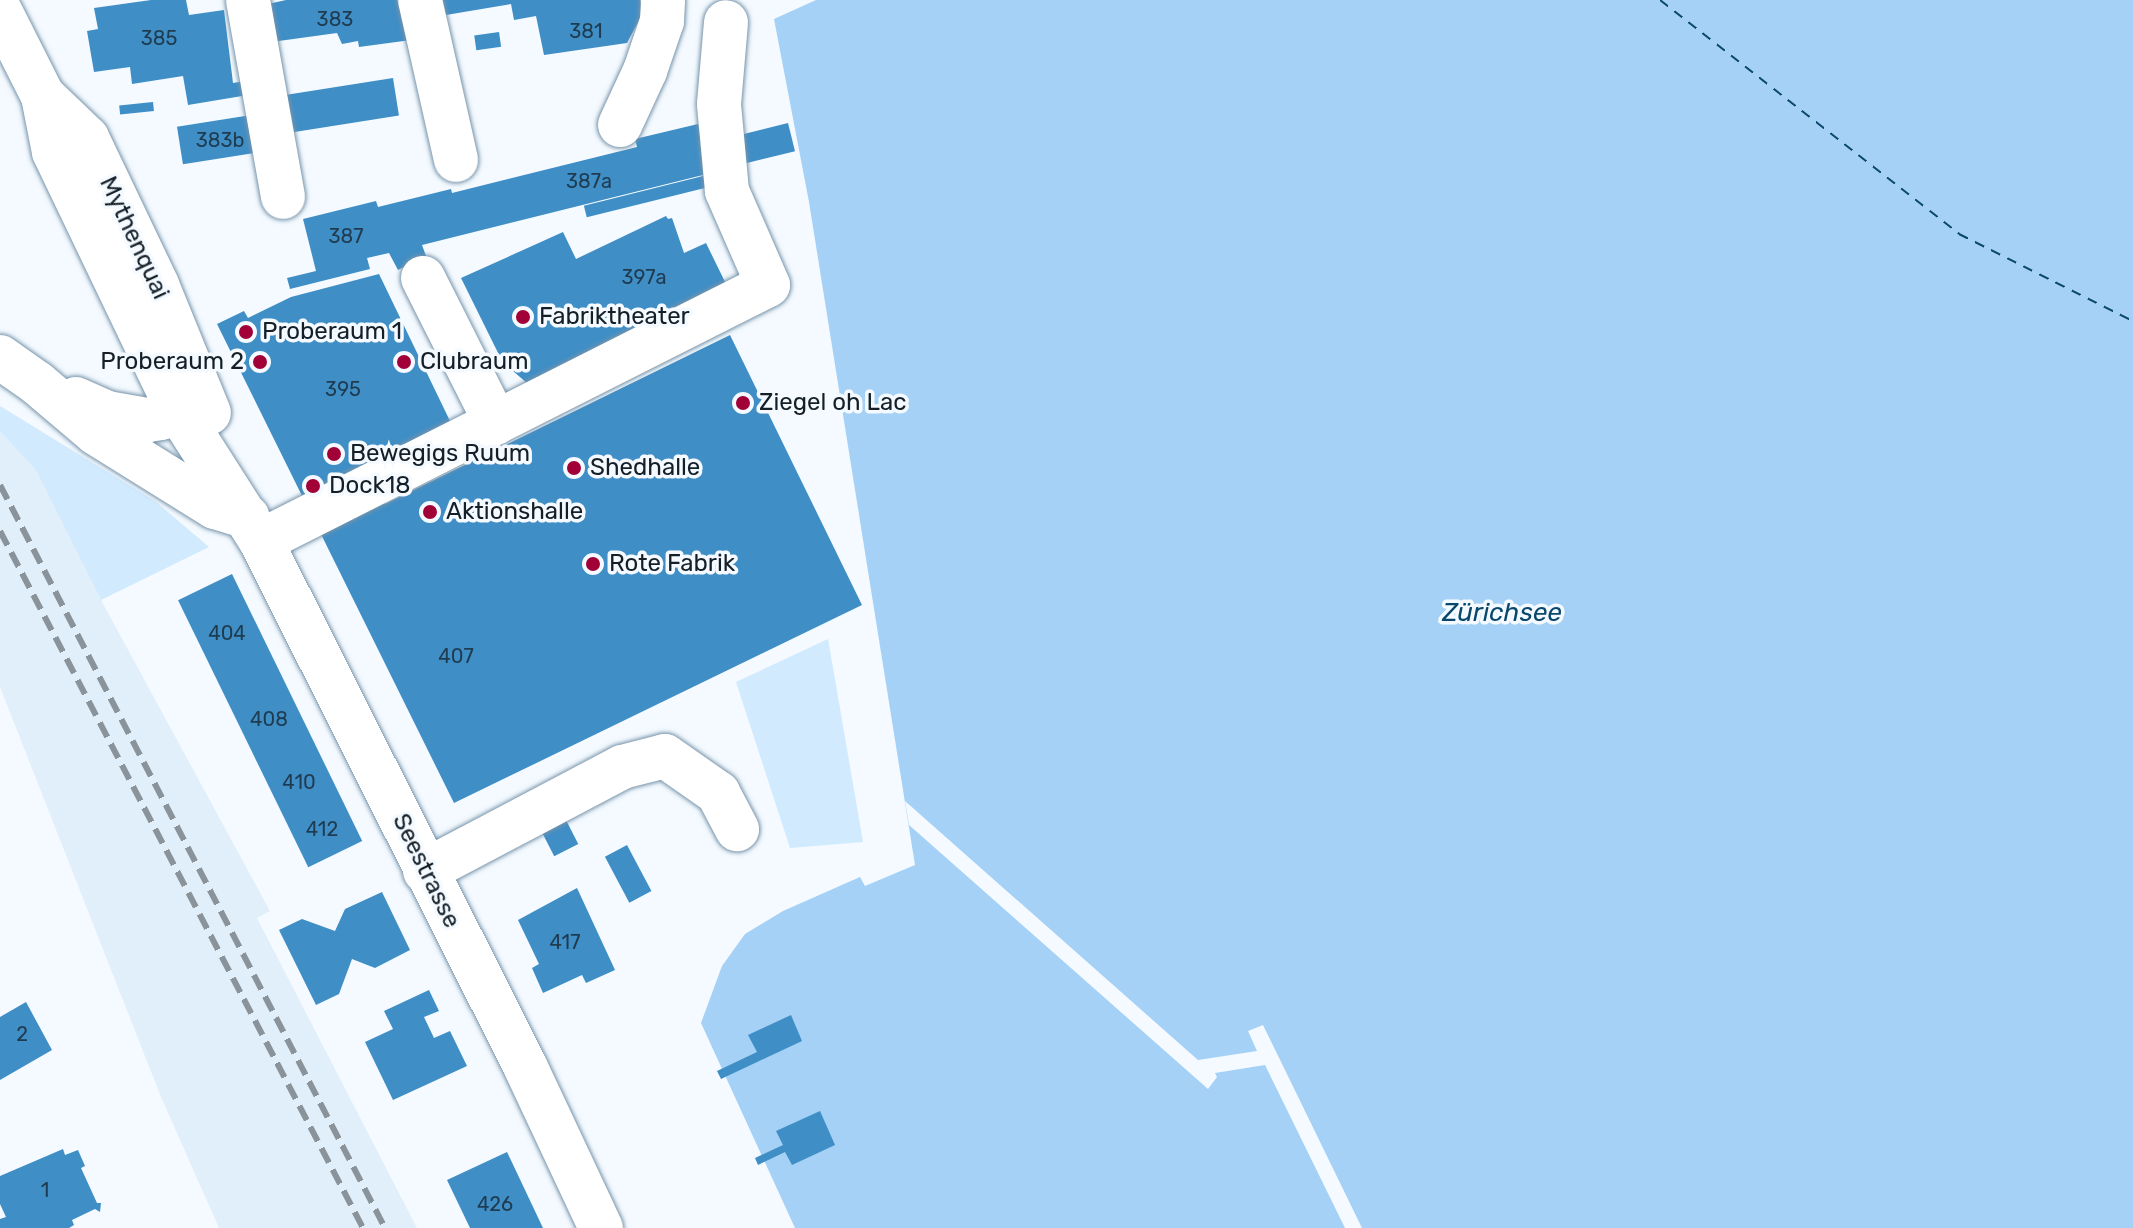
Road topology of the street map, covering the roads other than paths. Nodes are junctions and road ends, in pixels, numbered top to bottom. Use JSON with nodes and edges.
{"nodes":[{"id":1,"x":10,"y":0,"type":"edge"},
{"id":2,"x":248,"y":0,"type":"edge"},
{"id":3,"x":420,"y":0,"type":"edge"},
{"id":4,"x":663,"y":0,"type":"edge"},
{"id":5,"x":0,"y":4,"type":"edge"},
{"id":6,"x":0,"y":11,"type":"edge"},
{"id":7,"x":726,"y":22,"type":"dead end"},
{"id":8,"x":620,"y":125,"type":"dead end"},
{"id":9,"x":456,"y":160,"type":"dead end"},
{"id":10,"x":283,"y":197,"type":"dead end"},
{"id":11,"x":423,"y":278,"type":"dead end"},
{"id":12,"x":0,"y":357,"type":"edge"},
{"id":13,"x":37,"y":383,"type":"junction"},
{"id":14,"x":190,"y":401,"type":"junction"},
{"id":15,"x":496,"y":423,"type":"junction"},
{"id":16,"x":254,"y":529,"type":"junction"},
{"id":17,"x":737,"y":829,"type":"dead end"},
{"id":18,"x":425,"y":871,"type":"junction"},
{"id":19,"x":601,"y":1228,"type":"edge"}],
"edges":[{"from":1,"to":5,"type":"main road"},
{"from":2,"to":10,"type":"main road"},
{"from":3,"to":9,"type":"main road"},
{"from":4,"to":8,"type":"main road"},
{"from":6,"to":14,"type":"main road","name":"Mythenquai"},
{"from":7,"to":15,"type":"main road"},
{"from":11,"to":15,"type":"main road"},
{"from":12,"to":13,"type":"main road"},
{"from":13,"to":14,"type":"main road"},
{"from":13,"to":16,"type":"main road"},
{"from":14,"to":16,"type":"main road","name":"Seestrasse"},
{"from":15,"to":16,"type":"main road"},
{"from":16,"to":18,"type":"main road","name":"Seestrasse"},
{"from":17,"to":18,"type":"main road"},
{"from":18,"to":19,"type":"main road","name":"Seestrasse"}]}
